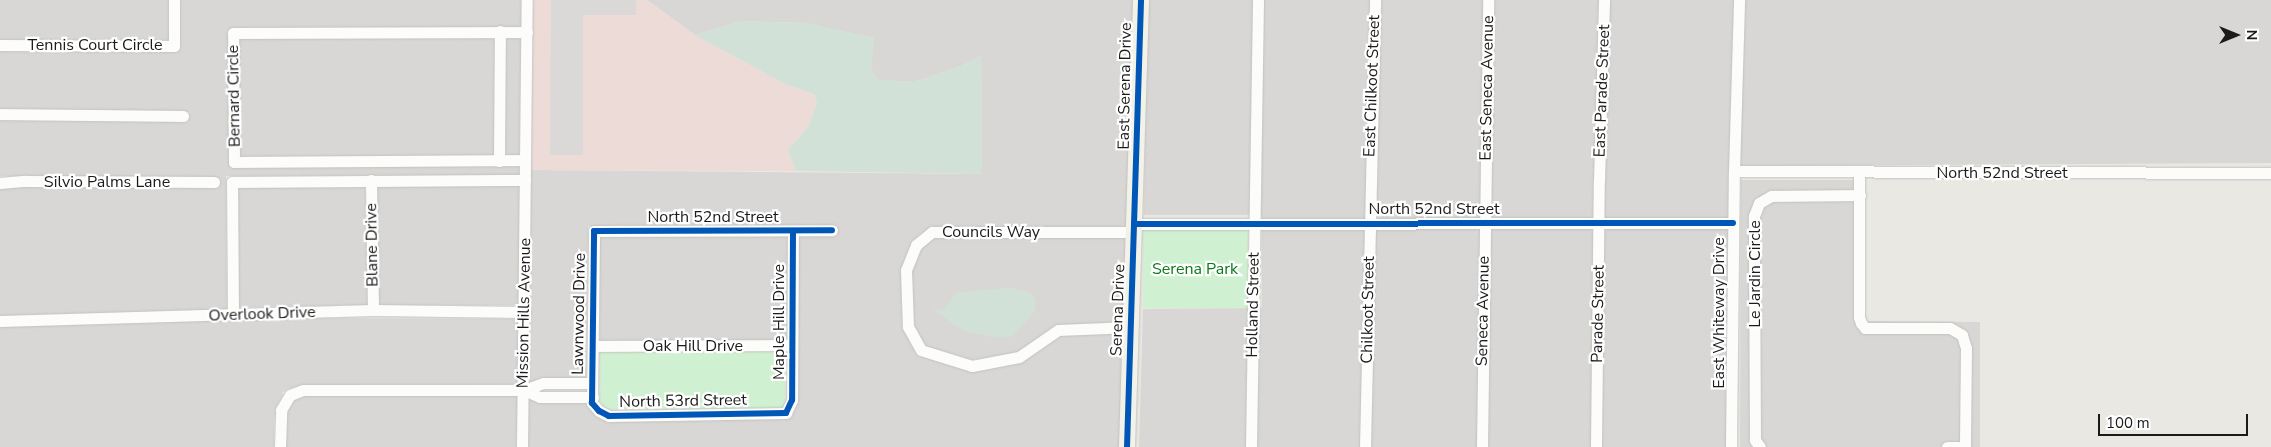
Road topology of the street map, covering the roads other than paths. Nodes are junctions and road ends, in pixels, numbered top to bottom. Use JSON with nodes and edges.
{"nodes":[{"id":1,"x":174,"y":0,"type":"edge"},
{"id":2,"x":527,"y":0,"type":"edge"},
{"id":3,"x":1141,"y":0,"type":"edge"},
{"id":4,"x":1258,"y":0,"type":"edge"},
{"id":5,"x":1375,"y":0,"type":"edge"},
{"id":6,"x":1488,"y":0,"type":"edge"},
{"id":7,"x":1604,"y":0,"type":"edge"},
{"id":8,"x":1739,"y":0,"type":"edge"},
{"id":9,"x":500,"y":31,"type":"junction"},
{"id":10,"x":527,"y":32,"type":"junction"},
{"id":11,"x":0,"y":45,"type":"edge"},
{"id":12,"x":0,"y":114,"type":"edge"},
{"id":13,"x":183,"y":116,"type":"dead end"},
{"id":14,"x":525,"y":160,"type":"junction"},
{"id":15,"x":499,"y":161,"type":"junction"},
{"id":16,"x":1734,"y":171,"type":"junction"},
{"id":17,"x":1370,"y":172,"type":"joint"},
{"id":18,"x":1859,"y":172,"type":"junction"},
{"id":19,"x":1136,"y":173,"type":"joint"},
{"id":20,"x":2271,"y":173,"type":"edge"},
{"id":21,"x":1485,"y":176,"type":"joint"},
{"id":22,"x":371,"y":180,"type":"junction"},
{"id":23,"x":526,"y":180,"type":"junction"},
{"id":24,"x":1599,"y":181,"type":"joint"},
{"id":25,"x":214,"y":182,"type":"dead end"},
{"id":26,"x":0,"y":183,"type":"edge"},
{"id":27,"x":1860,"y":195,"type":"junction"},
{"id":28,"x":1254,"y":222,"type":"junction"},
{"id":29,"x":1369,"y":222,"type":"junction"},
{"id":30,"x":1484,"y":223,"type":"junction"},
{"id":31,"x":1599,"y":223,"type":"junction"},
{"id":32,"x":1733,"y":223,"type":"junction"},
{"id":33,"x":1134,"y":228,"type":"junction"},
{"id":34,"x":793,"y":230,"type":"junction"},
{"id":35,"x":832,"y":230,"type":"dead end"},
{"id":36,"x":594,"y":231,"type":"joint"},
{"id":37,"x":373,"y":310,"type":"junction"},
{"id":38,"x":525,"y":312,"type":"junction"},
{"id":39,"x":233,"y":315,"type":"junction"},
{"id":40,"x":0,"y":321,"type":"edge"},
{"id":41,"x":1131,"y":327,"type":"junction"},
{"id":42,"x":792,"y":345,"type":"junction"},
{"id":43,"x":593,"y":346,"type":"junction"},
{"id":44,"x":592,"y":383,"type":"junction"},
{"id":45,"x":524,"y":390,"type":"junction"},
{"id":46,"x":593,"y":397,"type":"junction"},
{"id":47,"x":786,"y":413,"type":"joint"},
{"id":48,"x":280,"y":447,"type":"edge"},
{"id":49,"x":522,"y":447,"type":"edge"},
{"id":50,"x":1127,"y":447,"type":"edge"},
{"id":51,"x":1251,"y":447,"type":"edge"},
{"id":52,"x":1365,"y":447,"type":"edge"},
{"id":53,"x":1482,"y":447,"type":"edge"},
{"id":54,"x":1596,"y":447,"type":"edge"},
{"id":55,"x":1731,"y":447,"type":"edge"},
{"id":56,"x":1760,"y":447,"type":"edge"},
{"id":57,"x":1947,"y":447,"type":"edge"},
{"id":58,"x":1966,"y":447,"type":"edge"}],
"edges":[{"from":1,"to":11,"type":"street","name":"Tennis Court Circle"},
{"from":2,"to":10,"type":"street","name":"Mission Hills Avenue"},
{"from":3,"to":19,"type":"street","name":"East Serena Drive"},
{"from":4,"to":28,"type":"street","name":"Holland Street"},
{"from":5,"to":17,"type":"street","name":"East Chilkoot Street"},
{"from":6,"to":21,"type":"street","name":"East Seneca Avenue"},
{"from":7,"to":24,"type":"street","name":"East Parade Street"},
{"from":8,"to":16,"type":"street","name":"East Whiteway Drive"},
{"from":9,"to":10,"type":"street","name":"Bernard Circle"},
{"from":9,"to":15,"type":"street"},
{"from":9,"to":15,"type":"street","name":"Bernard Circle"},
{"from":10,"to":14,"type":"street","name":"Mission Hills Avenue"},
{"from":12,"to":13,"type":"street"},
{"from":14,"to":15,"type":"street","name":"Bernard Circle"},
{"from":14,"to":23,"type":"street","name":"Mission Hills Avenue"},
{"from":16,"to":18,"type":"street","name":"North 52nd Street"},
{"from":16,"to":32,"type":"street","name":"East Whiteway Drive"},
{"from":17,"to":29,"type":"street","name":"Chilkoot Street"},
{"from":18,"to":20,"type":"street","name":"North 52nd Street"},
{"from":18,"to":27,"type":"street"},
{"from":19,"to":33,"type":"street","name":"Serena Drive"},
{"from":21,"to":30,"type":"street","name":"Seneca Avenue"},
{"from":22,"to":23,"type":"street"},
{"from":22,"to":37,"type":"street","name":"Blane Drive"},
{"from":22,"to":39,"type":"street"},
{"from":23,"to":38,"type":"street","name":"Mission Hills Avenue"},
{"from":24,"to":31,"type":"street","name":"Parade Street"},
{"from":25,"to":26,"type":"street","name":"Silvio Palms Lane"},
{"from":27,"to":56,"type":"street","name":"Le Jardin Circle"},
{"from":27,"to":58,"type":"street"},
{"from":28,"to":29,"type":"street","name":"North 52nd Street"},
{"from":28,"to":33,"type":"street","name":"North 52nd Street"},
{"from":28,"to":51,"type":"street","name":"Holland Street"},
{"from":29,"to":30,"type":"street","name":"North 52nd Street"},
{"from":29,"to":52,"type":"street","name":"Chilkoot Street"},
{"from":30,"to":31,"type":"street","name":"North 52nd Street"},
{"from":30,"to":53,"type":"street","name":"Seneca Avenue"},
{"from":31,"to":32,"type":"street","name":"North 52nd Street"},
{"from":31,"to":54,"type":"street","name":"Parade Street"},
{"from":32,"to":55,"type":"street","name":"East Whiteway Drive"},
{"from":33,"to":41,"type":"street","name":"Serena Drive"},
{"from":33,"to":41,"type":"street","name":"Councils Way"},
{"from":34,"to":35,"type":"street","name":"North 52nd Street"},
{"from":34,"to":36,"type":"street","name":"North 52nd Street"},
{"from":34,"to":42,"type":"street","name":"Maple Hill Drive"},
{"from":36,"to":43,"type":"street","name":"Lawnwood Drive"},
{"from":37,"to":38,"type":"street","name":"Overlook Drive"},
{"from":37,"to":39,"type":"street","name":"Overlook Drive"},
{"from":38,"to":45,"type":"street","name":"Mission Hills Avenue"},
{"from":39,"to":40,"type":"street","name":"Overlook Drive"},
{"from":41,"to":50,"type":"street","name":"Serena Drive"},
{"from":42,"to":43,"type":"street","name":"Oak Hill Drive"},
{"from":42,"to":47,"type":"street","name":"Maple Hill Drive"},
{"from":43,"to":44,"type":"street","name":"Lawnwood Drive"},
{"from":44,"to":45,"type":"street"},
{"from":44,"to":46,"type":"street","name":"Lawnwood Drive"},
{"from":45,"to":46,"type":"street"},
{"from":45,"to":48,"type":"street"},
{"from":45,"to":49,"type":"street","name":"Mission Hills Avenue"},
{"from":46,"to":47,"type":"street","name":"North 53rd Street"},
{"from":57,"to":58,"type":"street"}]}
